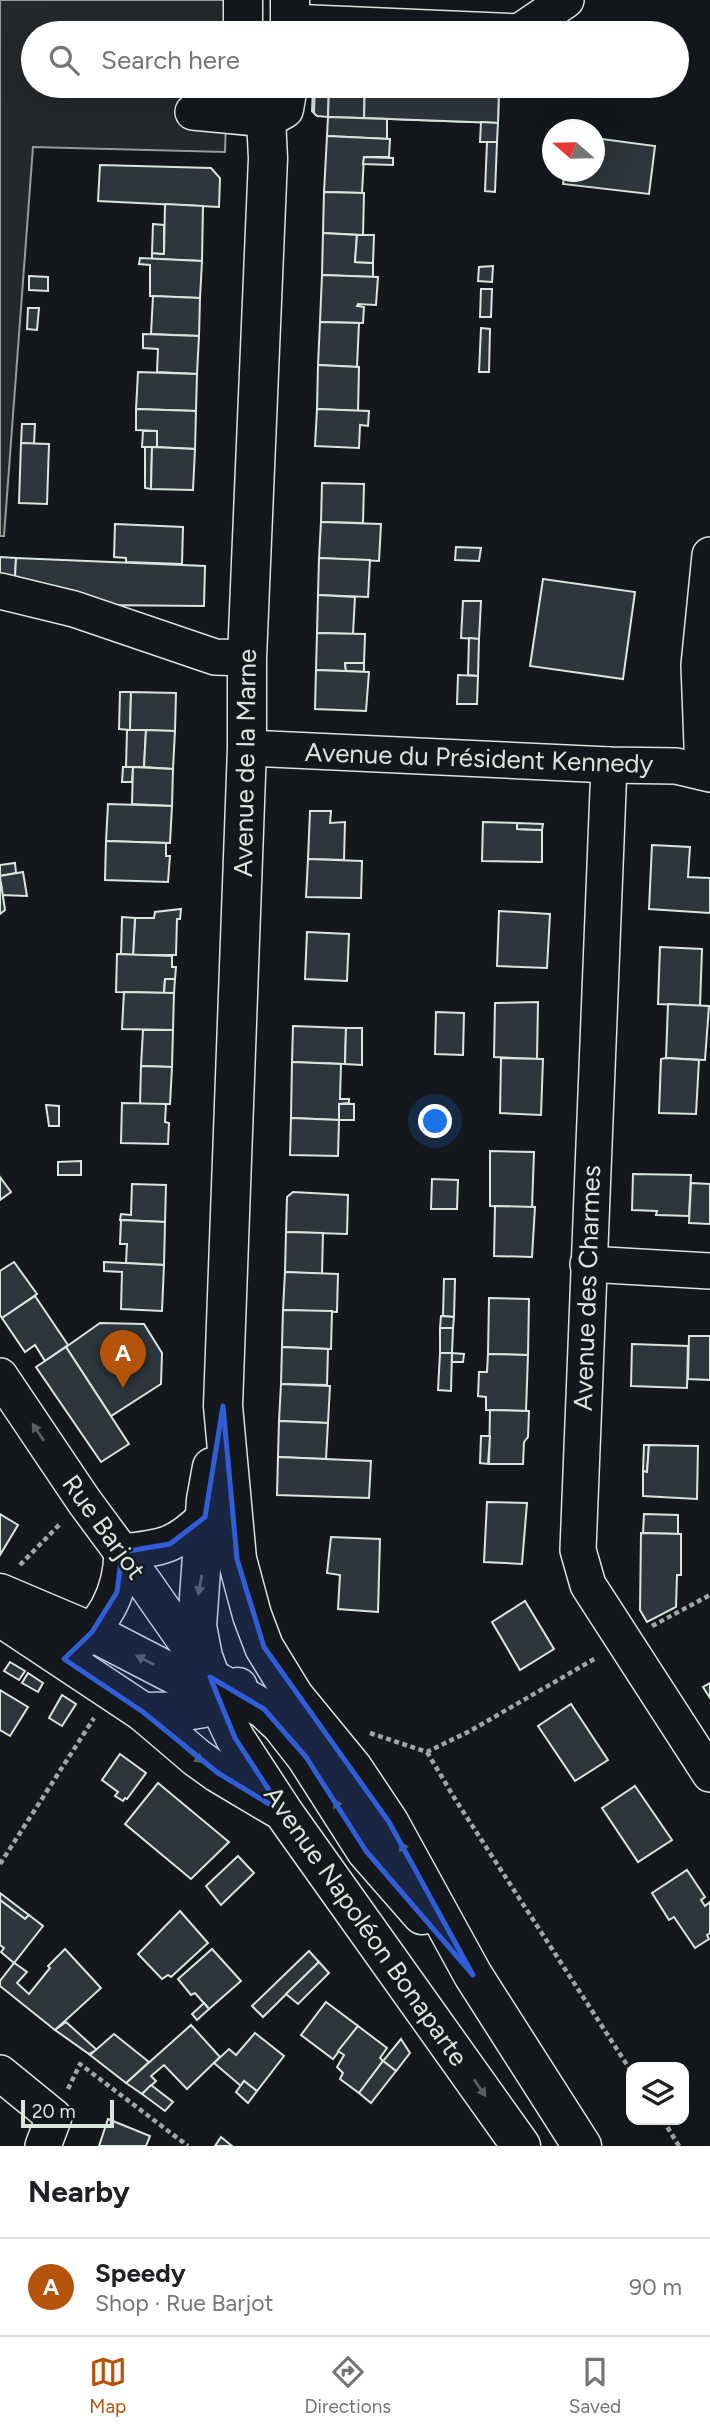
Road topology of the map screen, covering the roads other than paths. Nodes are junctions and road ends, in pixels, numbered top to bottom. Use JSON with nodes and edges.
{"nodes":[{"id":1,"x":243,"y":0,"type":"edge"},
{"id":2,"x":566,"y":0,"type":"edge"},
{"id":3,"x":290,"y":18,"type":"edge"},
{"id":4,"x":243,"y":21,"type":"edge"},
{"id":5,"x":339,"y":21,"type":"edge"},
{"id":6,"x":535,"y":21,"type":"edge"},
{"id":7,"x":249,"y":98,"type":"edge"},
{"id":8,"x":286,"y":98,"type":"edge"},
{"id":9,"x":193,"y":112,"type":"dead end"},
{"id":10,"x":266,"y":119,"type":"junction"},
{"id":11,"x":710,"y":555,"type":"edge"},
{"id":12,"x":0,"y":591,"type":"edge"},
{"id":13,"x":247,"y":658,"type":"junction"},
{"id":14,"x":247,"y":748,"type":"junction"},
{"id":15,"x":609,"y":765,"type":"junction"},
{"id":16,"x":707,"y":773,"type":"edge"},
{"id":17,"x":588,"y":1264,"type":"junction"},
{"id":18,"x":710,"y":1271,"type":"edge"},
{"id":19,"x":0,"y":1376,"type":"edge"},
{"id":20,"x":223,"y":1406,"type":"junction"},
{"id":21,"x":205,"y":1517,"type":"junction"},
{"id":22,"x":122,"y":1552,"type":"junction"},
{"id":23,"x":9,"y":1580,"type":"edge"},
{"id":24,"x":0,"y":1617,"type":"edge"},
{"id":25,"x":92,"y":1632,"type":"junction"},
{"id":26,"x":264,"y":1647,"type":"junction"},
{"id":27,"x":64,"y":1659,"type":"junction"},
{"id":28,"x":221,"y":1690,"type":"junction"},
{"id":29,"x":143,"y":1712,"type":"junction"},
{"id":30,"x":710,"y":1773,"type":"edge"},
{"id":31,"x":285,"y":1813,"type":"junction"},
{"id":32,"x":473,"y":1975,"type":"junction"},
{"id":33,"x":0,"y":2074,"type":"edge"},
{"id":34,"x":48,"y":2132,"type":"edge"},
{"id":35,"x":521,"y":2146,"type":"edge"},
{"id":36,"x":582,"y":2146,"type":"edge"}],
"edges":[{"from":1,"to":4,"type":"main road"},
{"from":2,"to":6,"type":"street"},
{"from":3,"to":5,"type":"street"},
{"from":7,"to":10,"type":"main road"},
{"from":8,"to":10,"type":"main road"},
{"from":9,"to":10,"type":"street"},
{"from":10,"to":13,"type":"main road","name":"Avenue de la Marne"},
{"from":11,"to":16,"type":"street"},
{"from":12,"to":13,"type":"street"},
{"from":13,"to":14,"type":"main road","name":"Avenue de la Marne"},
{"from":14,"to":15,"type":"street","name":"Avenue du Président Kennedy"},
{"from":14,"to":20,"type":"main road","name":"Avenue de la Marne"},
{"from":15,"to":16,"type":"street","name":"Avenue du Président Kennedy"},
{"from":15,"to":17,"type":"street","name":"Avenue des Charmes"},
{"from":17,"to":18,"type":"street"},
{"from":17,"to":30,"type":"street","name":"Avenue des Charmes"},
{"from":22,"to":19,"type":"street","name":"Rue Barjot","one_way":true},
{"from":20,"to":21,"type":"main road","name":"Avenue de la Marne"},
{"from":20,"to":26,"type":"main road","name":"Avenue de la Marne"},
{"from":21,"to":22,"type":"street"},
{"from":21,"to":28,"type":"main road","name":"Avenue de la Marne","one_way":true},
{"from":22,"to":25,"type":"street"},
{"from":22,"to":28,"type":"street","name":"Rue Barjot"},
{"from":23,"to":25,"type":"main road"},
{"from":24,"to":27,"type":"main road"},
{"from":25,"to":27,"type":"street"},
{"from":28,"to":25,"type":"main road","one_way":true},
{"from":26,"to":28,"type":"main road"},
{"from":32,"to":26,"type":"main road","name":"Avenue Napoléon Bonaparte","one_way":true},
{"from":27,"to":29,"type":"main road"},
{"from":28,"to":29,"type":"main road"},
{"from":28,"to":31,"type":"main road","name":"Avenue Napoléon Bonaparte"},
{"from":32,"to":28,"type":"main road","name":"Avenue Napoléon Bonaparte","one_way":true},
{"from":29,"to":31,"type":"main road","one_way":true},
{"from":31,"to":35,"type":"main road","name":"Avenue Napoléon Bonaparte","one_way":true},
{"from":32,"to":36,"type":"main road","name":"Avenue Napoléon Bonaparte"},
{"from":33,"to":34,"type":"street"}]}
